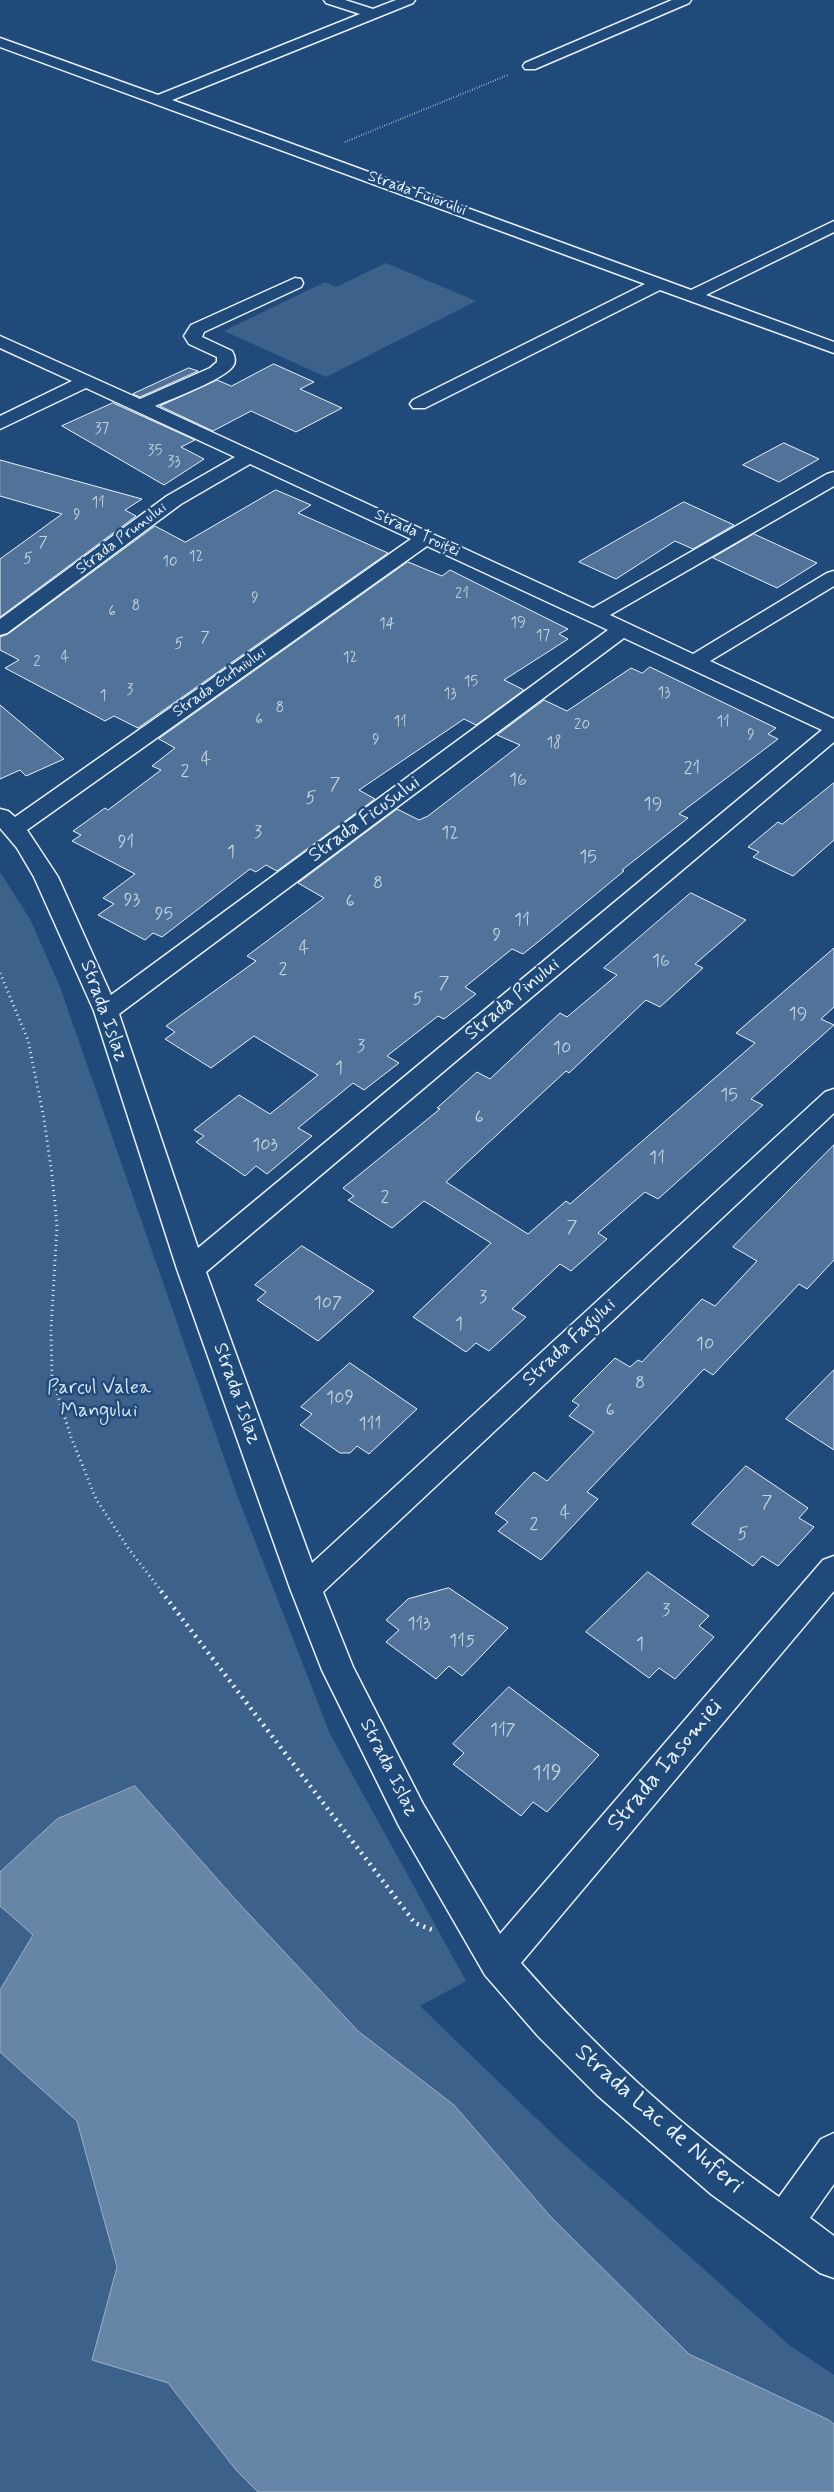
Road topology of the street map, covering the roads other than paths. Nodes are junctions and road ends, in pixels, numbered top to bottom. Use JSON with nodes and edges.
{"nodes":[{"id":1,"x":331,"y":0,"type":"edge"},
{"id":2,"x":408,"y":0,"type":"edge"},
{"id":3,"x":684,"y":0,"type":"edge"},
{"id":4,"x":373,"y":14,"type":"junction"},
{"id":5,"x":0,"y":42,"type":"edge"},
{"id":6,"x":530,"y":66,"type":"road end"},
{"id":7,"x":159,"y":100,"type":"junction"},
{"id":8,"x":834,"y":226,"type":"edge"},
{"id":9,"x":660,"y":283,"type":"junction"},
{"id":10,"x":295,"y":284,"type":"dead end"},
{"id":11,"x":694,"y":296,"type":"junction"},
{"id":12,"x":0,"y":341,"type":"edge"},
{"id":13,"x":834,"y":348,"type":"edge"},
{"id":14,"x":86,"y":381,"type":"junction"},
{"id":15,"x":419,"y":404,"type":"dead end"},
{"id":16,"x":140,"y":406,"type":"junction"},
{"id":17,"x":0,"y":423,"type":"edge"},
{"id":18,"x":249,"y":456,"type":"junction"},
{"id":19,"x":834,"y":478,"type":"edge"},
{"id":20,"x":426,"y":538,"type":"junction"},
{"id":21,"x":834,"y":577,"type":"edge"},
{"id":22,"x":594,"y":616,"type":"junction"},
{"id":23,"x":623,"y":629,"type":"junction"},
{"id":24,"x":0,"y":630,"type":"edge"},
{"id":25,"x":694,"y":662,"type":"junction"},
{"id":26,"x":834,"y":727,"type":"edge"},
{"id":27,"x":834,"y":731,"type":"edge"},
{"id":28,"x":7,"y":822,"type":"edge"},
{"id":29,"x":106,"y":1011,"type":"junction"},
{"id":30,"x":834,"y":1098,"type":"edge"},
{"id":31,"x":191,"y":1270,"type":"junction"},
{"id":32,"x":834,"y":1569,"type":"edge"},
{"id":33,"x":306,"y":1588,"type":"junction"},
{"id":34,"x":498,"y":1962,"type":"junction"},
{"id":35,"x":834,"y":2152,"type":"edge"},
{"id":36,"x":783,"y":2223,"type":"junction"},
{"id":37,"x":834,"y":2258,"type":"edge"}],
"edges":[{"from":1,"to":4,"type":"street"},
{"from":2,"to":4,"type":"street"},
{"from":3,"to":6,"type":"street"},
{"from":4,"to":7,"type":"street"},
{"from":5,"to":7,"type":"street","name":"Strada Fuiorului"},
{"from":7,"to":9,"type":"street","name":"Strada Fuiorului"},
{"from":8,"to":11,"type":"street"},
{"from":9,"to":11,"type":"street","name":"Strada Fuiorului"},
{"from":9,"to":15,"type":"street"},
{"from":10,"to":16,"type":"street"},
{"from":11,"to":13,"type":"street","name":"Strada Fuiorului"},
{"from":12,"to":14,"type":"street","name":"Strada Troiței"},
{"from":14,"to":16,"type":"street","name":"Strada Troiței"},
{"from":14,"to":17,"type":"street"},
{"from":16,"to":18,"type":"street","name":"Strada Troiței"},
{"from":18,"to":20,"type":"street","name":"Strada Troiței"},
{"from":18,"to":24,"type":"street","name":"Strada Prunului"},
{"from":19,"to":22,"type":"street"},
{"from":20,"to":22,"type":"street","name":"Strada Troiței"},
{"from":20,"to":28,"type":"street","name":"Strada Gutuiului"},
{"from":21,"to":25,"type":"street"},
{"from":22,"to":23,"type":"street","name":"Strada Troiței"},
{"from":23,"to":25,"type":"street","name":"Strada Troiței"},
{"from":23,"to":29,"type":"street","name":"Strada Ficusului"},
{"from":25,"to":26,"type":"street","name":"Strada Troiței"},
{"from":27,"to":31,"type":"street","name":"Strada Pinului"},
{"from":28,"to":29,"type":"street","name":"Strada Islaz"},
{"from":29,"to":31,"type":"street","name":"Strada Islaz"},
{"from":30,"to":33,"type":"street","name":"Strada Fagului"},
{"from":31,"to":33,"type":"street","name":"Strada Islaz"},
{"from":32,"to":34,"type":"street","name":"Strada Iasomiei"},
{"from":33,"to":34,"type":"street","name":"Strada Islaz"},
{"from":34,"to":36,"type":"street","name":"Strada Lac de Nuferi"},
{"from":35,"to":36,"type":"street"},
{"from":36,"to":37,"type":"street","name":"Strada Lac de Nuferi"}]}
